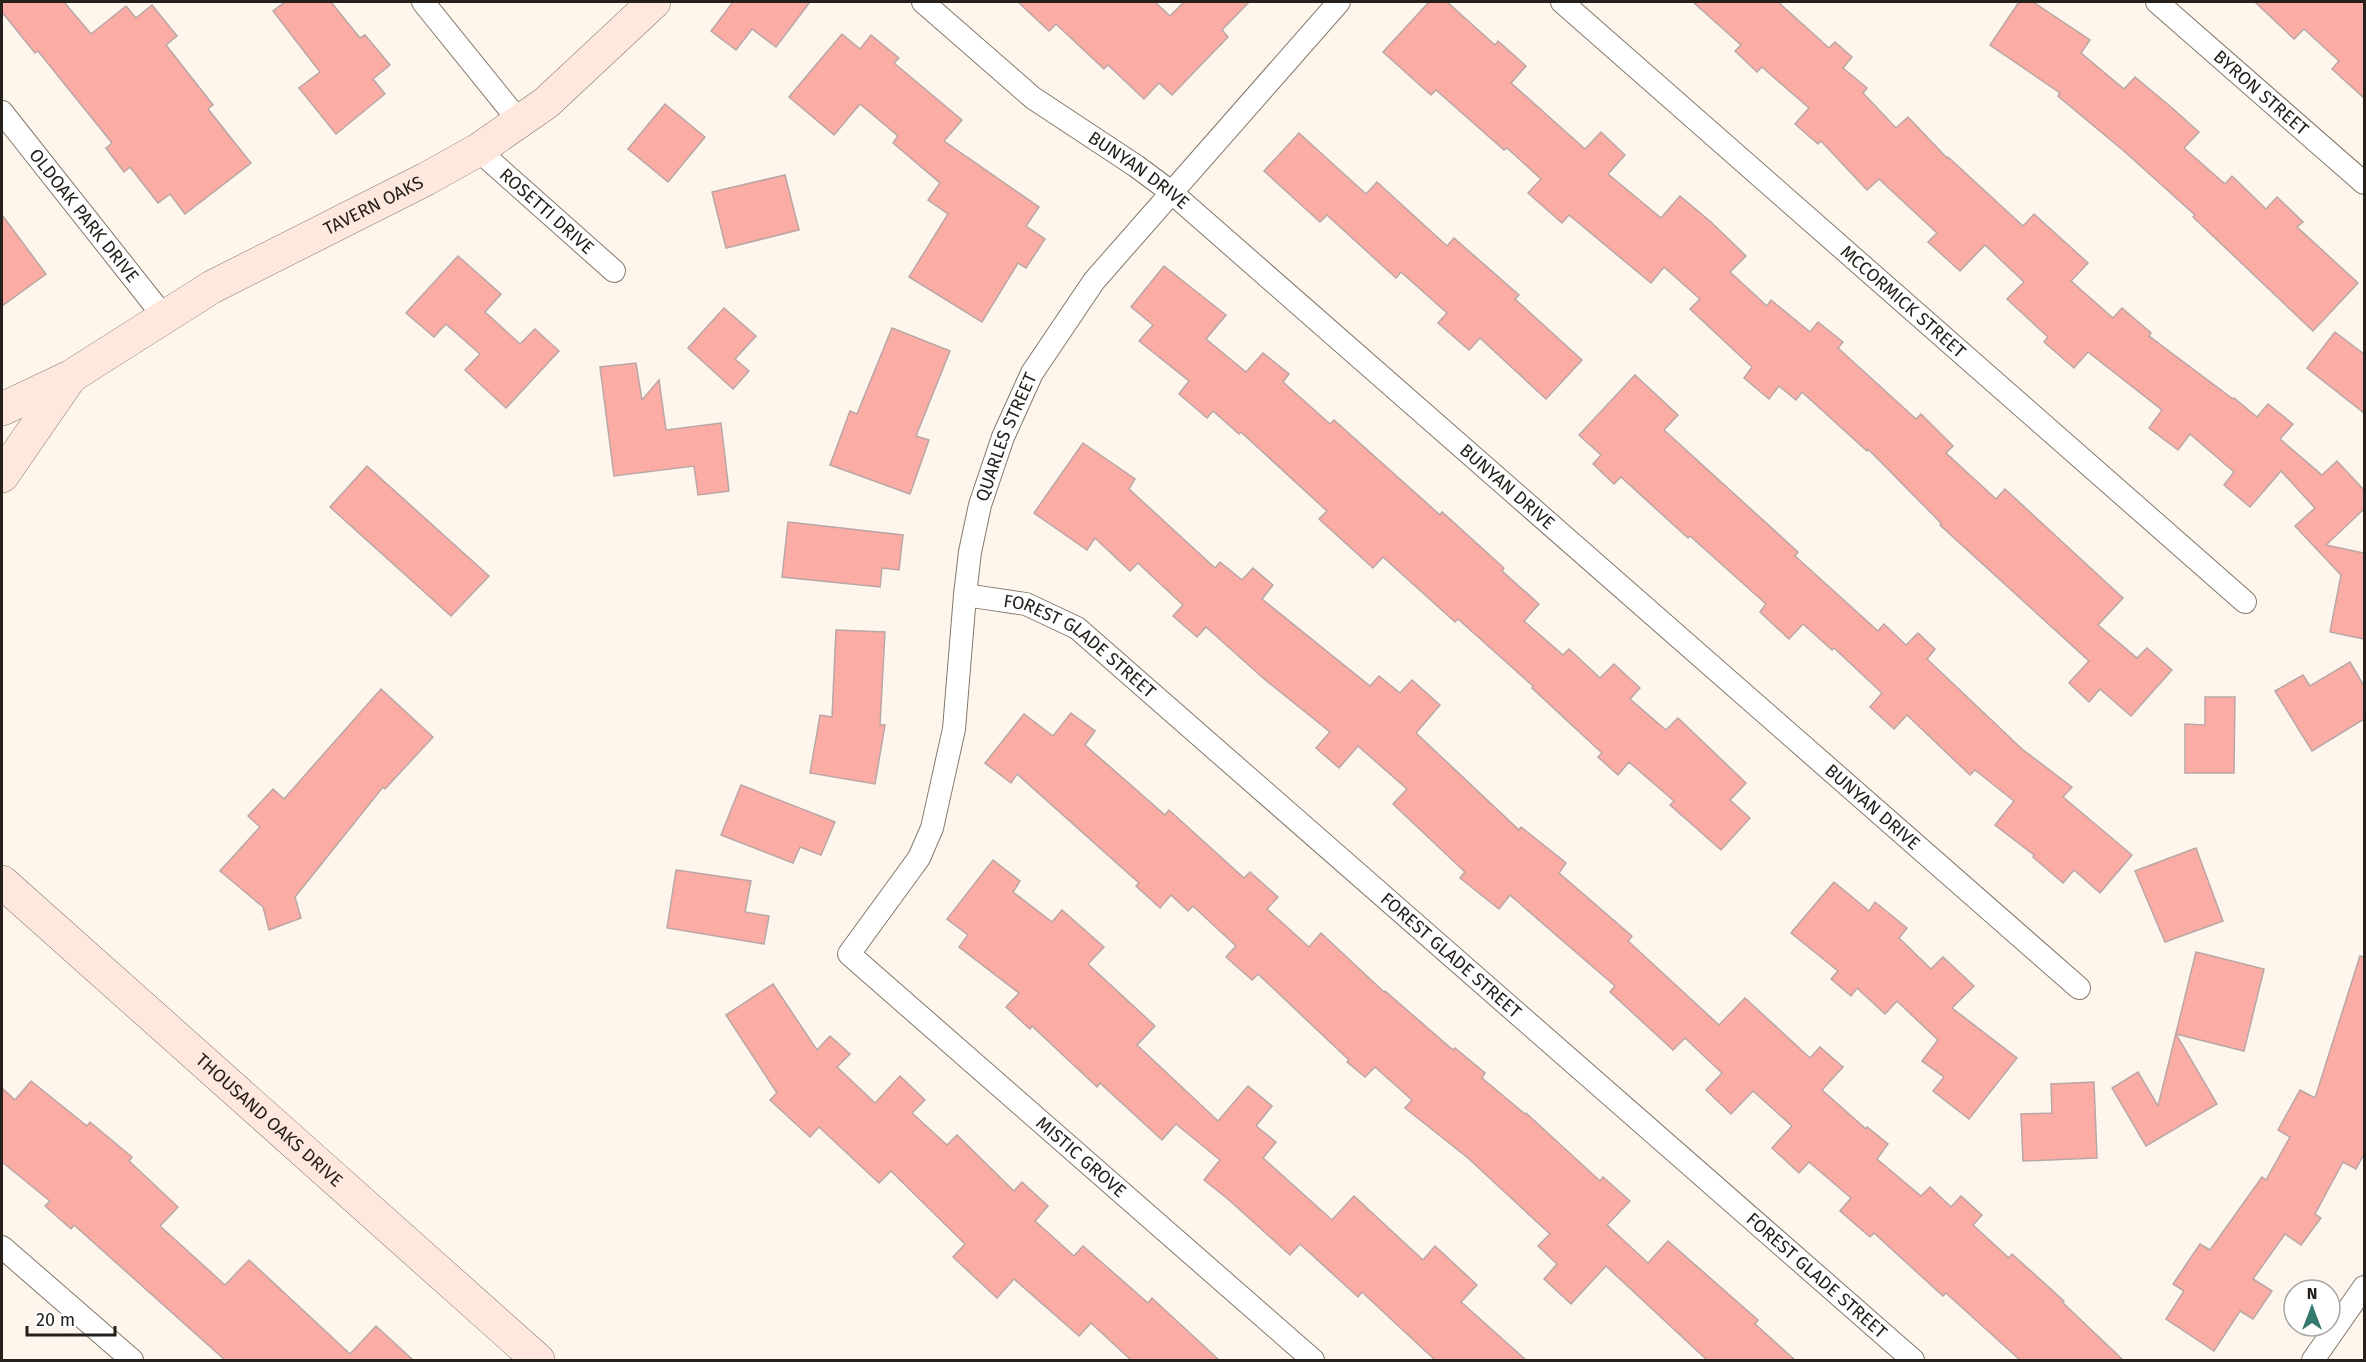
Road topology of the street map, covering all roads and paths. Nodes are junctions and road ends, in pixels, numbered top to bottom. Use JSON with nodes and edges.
{"nodes":[{"id":1,"x":423,"y":2,"type":"edge"},
{"id":2,"x":654,"y":2,"type":"edge"},
{"id":3,"x":923,"y":2,"type":"edge"},
{"id":4,"x":1339,"y":2,"type":"edge"},
{"id":5,"x":1562,"y":2,"type":"edge"},
{"id":6,"x":2157,"y":2,"type":"edge"},
{"id":7,"x":2,"y":112,"type":"edge"},
{"id":8,"x":519,"y":122,"type":"junction"},
{"id":9,"x":478,"y":150,"type":"junction"},
{"id":10,"x":2364,"y":183,"type":"edge"},
{"id":11,"x":1171,"y":192,"type":"junction"},
{"id":12,"x":614,"y":271,"type":"dead end"},
{"id":13,"x":165,"y":318,"type":"junction"},
{"id":14,"x":70,"y":377,"type":"junction"},
{"id":15,"x":2,"y":409,"type":"edge"},
{"id":16,"x":2,"y":476,"type":"edge"},
{"id":17,"x":965,"y":595,"type":"junction"},
{"id":18,"x":2245,"y":602,"type":"dead end"},
{"id":19,"x":2,"y":882,"type":"edge"},
{"id":20,"x":849,"y":954,"type":"joint"},
{"id":21,"x":2079,"y":988,"type":"dead end"},
{"id":22,"x":2,"y":1247,"type":"edge"},
{"id":23,"x":2364,"y":1287,"type":"edge"},
{"id":24,"x":132,"y":1360,"type":"edge"},
{"id":25,"x":538,"y":1360,"type":"edge"},
{"id":26,"x":1312,"y":1360,"type":"edge"},
{"id":27,"x":1913,"y":1360,"type":"edge"},
{"id":28,"x":2313,"y":1360,"type":"edge"}],
"edges":[{"from":1,"to":8,"type":"street"},
{"from":2,"to":8,"type":"street","name":"TAVERN OAKS"},
{"from":3,"to":11,"type":"street","name":"BUNYAN DRIVE"},
{"from":4,"to":11,"type":"street","name":"QUARLES STREET"},
{"from":5,"to":18,"type":"street","name":"MCCORMICK STREET"},
{"from":6,"to":10,"type":"street","name":"BYRON STREET"},
{"from":7,"to":13,"type":"street","name":"OLDOAK PARK DRIVE"},
{"from":8,"to":9,"type":"street","name":"TAVERN OAKS"},
{"from":9,"to":12,"type":"street","name":"ROSETTI DRIVE"},
{"from":9,"to":13,"type":"street","name":"TAVERN OAKS"},
{"from":11,"to":17,"type":"street","name":"QUARLES STREET"},
{"from":11,"to":21,"type":"street","name":"BUNYAN DRIVE"},
{"from":13,"to":14,"type":"street","name":"TAVERN OAKS"},
{"from":14,"to":15,"type":"street","name":"TAVERN OAKS"},
{"from":14,"to":16,"type":"street","name":"TAVERN OAKS"},
{"from":17,"to":20,"type":"street","name":"QUARLES STREET"},
{"from":17,"to":27,"type":"street","name":"FOREST GLADE STREET"},
{"from":19,"to":25,"type":"street","name":"THOUSAND OAKS DRIVE"},
{"from":20,"to":26,"type":"street","name":"MISTIC GROVE"},
{"from":22,"to":24,"type":"street"},
{"from":23,"to":28,"type":"street"}]}
